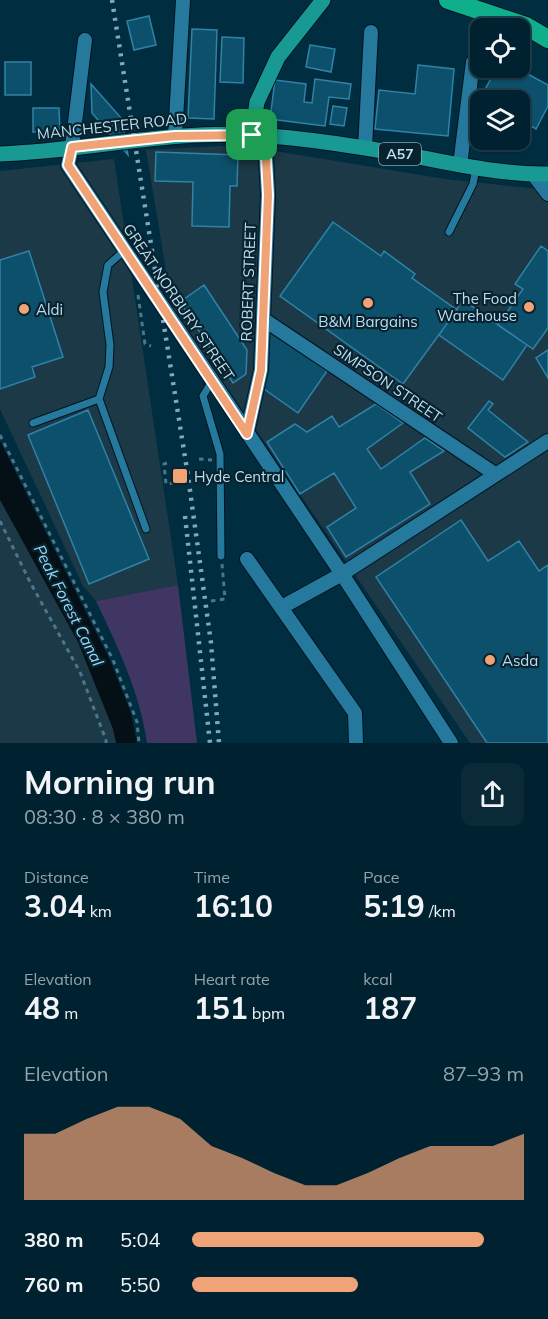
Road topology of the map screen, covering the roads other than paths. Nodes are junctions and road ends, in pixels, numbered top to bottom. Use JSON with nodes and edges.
{"nodes":[{"id":1,"x":183,"y":0,"type":"edge"},
{"id":2,"x":322,"y":0,"type":"edge"},
{"id":3,"x":448,"y":0,"type":"edge"},
{"id":4,"x":371,"y":32,"type":"dead end"},
{"id":5,"x":548,"y":39,"type":"edge"},
{"id":6,"x":85,"y":40,"type":"dead end"},
{"id":7,"x":471,"y":78,"type":"edge"},
{"id":8,"x":252,"y":135,"type":"junction"},
{"id":9,"x":175,"y":136,"type":"junction"},
{"id":10,"x":72,"y":147,"type":"junction"},
{"id":11,"x":365,"y":148,"type":"junction"},
{"id":12,"x":0,"y":154,"type":"edge"},
{"id":13,"x":460,"y":165,"type":"junction"},
{"id":14,"x":476,"y":168,"type":"junction"},
{"id":15,"x":541,"y":174,"type":"edge"},
{"id":16,"x":548,"y":194,"type":"edge"},
{"id":17,"x":449,"y":232,"type":"dead end"},
{"id":18,"x":125,"y":250,"type":"junction"},
{"id":19,"x":263,"y":319,"type":"junction"},
{"id":20,"x":212,"y":381,"type":"junction"},
{"id":21,"x":99,"y":399,"type":"junction"},
{"id":22,"x":33,"y":423,"type":"dead end"},
{"id":23,"x":247,"y":434,"type":"junction"},
{"id":24,"x":548,"y":441,"type":"edge"},
{"id":25,"x":495,"y":474,"type":"junction"},
{"id":26,"x":146,"y":529,"type":"dead end"},
{"id":27,"x":221,"y":556,"type":"road end"},
{"id":28,"x":247,"y":559,"type":"dead end"},
{"id":29,"x":342,"y":574,"type":"junction"},
{"id":30,"x":282,"y":607,"type":"junction"},
{"id":31,"x":356,"y":743,"type":"edge"},
{"id":32,"x":451,"y":743,"type":"edge"}],
"edges":[{"from":1,"to":9,"type":"street"},
{"from":2,"to":8,"type":"main road"},
{"from":3,"to":5,"type":"highway"},
{"from":4,"to":11,"type":"street"},
{"from":6,"to":10,"type":"street","name":"GREAT NORBURY STREET"},
{"from":7,"to":13,"type":"street"},
{"from":8,"to":9,"type":"main road","name":"MANCHESTER ROAD","number":"A57"},
{"from":8,"to":11,"type":"main road","name":"MANCHESTER ROAD","number":"A57"},
{"from":8,"to":19,"type":"street","name":"ROBERT STREET"},
{"from":9,"to":10,"type":"main road","name":"MANCHESTER ROAD","number":"A57"},
{"from":10,"to":12,"type":"main road","name":"MANCHESTER ROAD","number":"A57"},
{"from":10,"to":18,"type":"street","name":"GREAT NORBURY STREET"},
{"from":11,"to":13,"type":"main road","name":"MANCHESTER ROAD","number":"A57"},
{"from":13,"to":14,"type":"main road","name":"MANCHESTER ROAD","number":"A57"},
{"from":14,"to":15,"type":"main road","name":"MANCHESTER ROAD","number":"A57"},
{"from":14,"to":17,"type":"lane"},
{"from":15,"to":16,"type":"street"},
{"from":18,"to":20,"type":"street","name":"GREAT NORBURY STREET"},
{"from":18,"to":21,"type":"lane"},
{"from":19,"to":23,"type":"street","name":"ROBERT STREET"},
{"from":19,"to":25,"type":"street","name":"SIMPSON STREET"},
{"from":20,"to":23,"type":"street","name":"GREAT NORBURY STREET"},
{"from":20,"to":27,"type":"lane"},
{"from":21,"to":22,"type":"lane"},
{"from":21,"to":26,"type":"lane"},
{"from":23,"to":29,"type":"street","name":"GREAT NORBURY STREET"},
{"from":24,"to":25,"type":"street"},
{"from":25,"to":29,"type":"street"},
{"from":28,"to":30,"type":"street"},
{"from":29,"to":30,"type":"street"},
{"from":29,"to":32,"type":"street","name":"GREAT NORBURY STREET"},
{"from":30,"to":31,"type":"street"}]}
